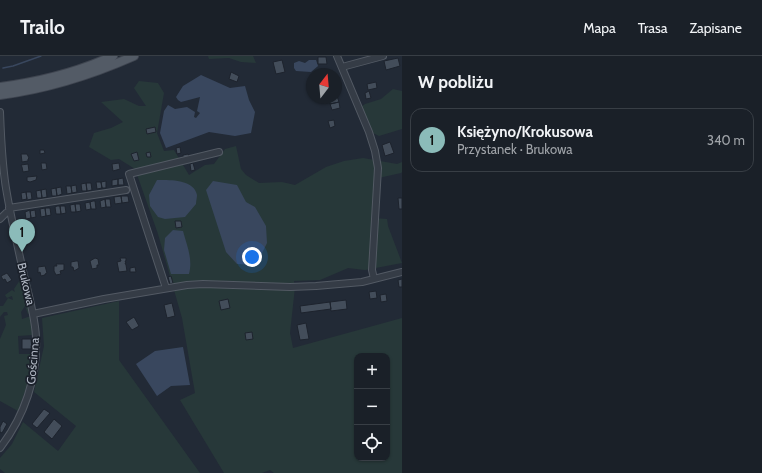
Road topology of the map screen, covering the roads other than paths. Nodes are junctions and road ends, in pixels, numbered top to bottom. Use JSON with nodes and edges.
{"nodes":[{"id":1,"x":113,"y":56,"type":"edge"},
{"id":2,"x":134,"y":56,"type":"edge"},
{"id":3,"x":337,"y":56,"type":"edge"},
{"id":4,"x":383,"y":56,"type":"edge"},
{"id":5,"x":342,"y":67,"type":"junction"},
{"id":6,"x":0,"y":87,"type":"edge"},
{"id":7,"x":15,"y":89,"type":"junction"},
{"id":8,"x":0,"y":95,"type":"edge"},
{"id":9,"x":0,"y":112,"type":"edge"},
{"id":10,"x":1,"y":140,"type":"edge"},
{"id":11,"x":219,"y":152,"type":"dead end"},
{"id":12,"x":126,"y":190,"type":"dead end"},
{"id":13,"x":10,"y":209,"type":"junction"},
{"id":14,"x":0,"y":219,"type":"edge"},
{"id":15,"x":402,"y":272,"type":"edge"},
{"id":16,"x":374,"y":279,"type":"junction"},
{"id":17,"x":166,"y":288,"type":"junction"},
{"id":18,"x":33,"y":314,"type":"junction"},
{"id":19,"x":0,"y":448,"type":"edge"}],
"edges":[{"from":1,"to":7,"type":"main road"},
{"from":2,"to":7,"type":"main road"},
{"from":3,"to":5,"type":"street"},
{"from":4,"to":5,"type":"street"},
{"from":5,"to":16,"type":"street"},
{"from":6,"to":7,"type":"main road"},
{"from":7,"to":8,"type":"main road"},
{"from":9,"to":10,"type":"street","name":"Brukowa"},
{"from":10,"to":13,"type":"street","name":"Brukowa"},
{"from":11,"to":17,"type":"street"},
{"from":12,"to":13,"type":"street"},
{"from":13,"to":14,"type":"street"},
{"from":13,"to":18,"type":"street","name":"Brukowa"},
{"from":15,"to":16,"type":"street"},
{"from":16,"to":17,"type":"street"},
{"from":17,"to":18,"type":"street"},
{"from":18,"to":19,"type":"street","name":"Gościnna"}]}
